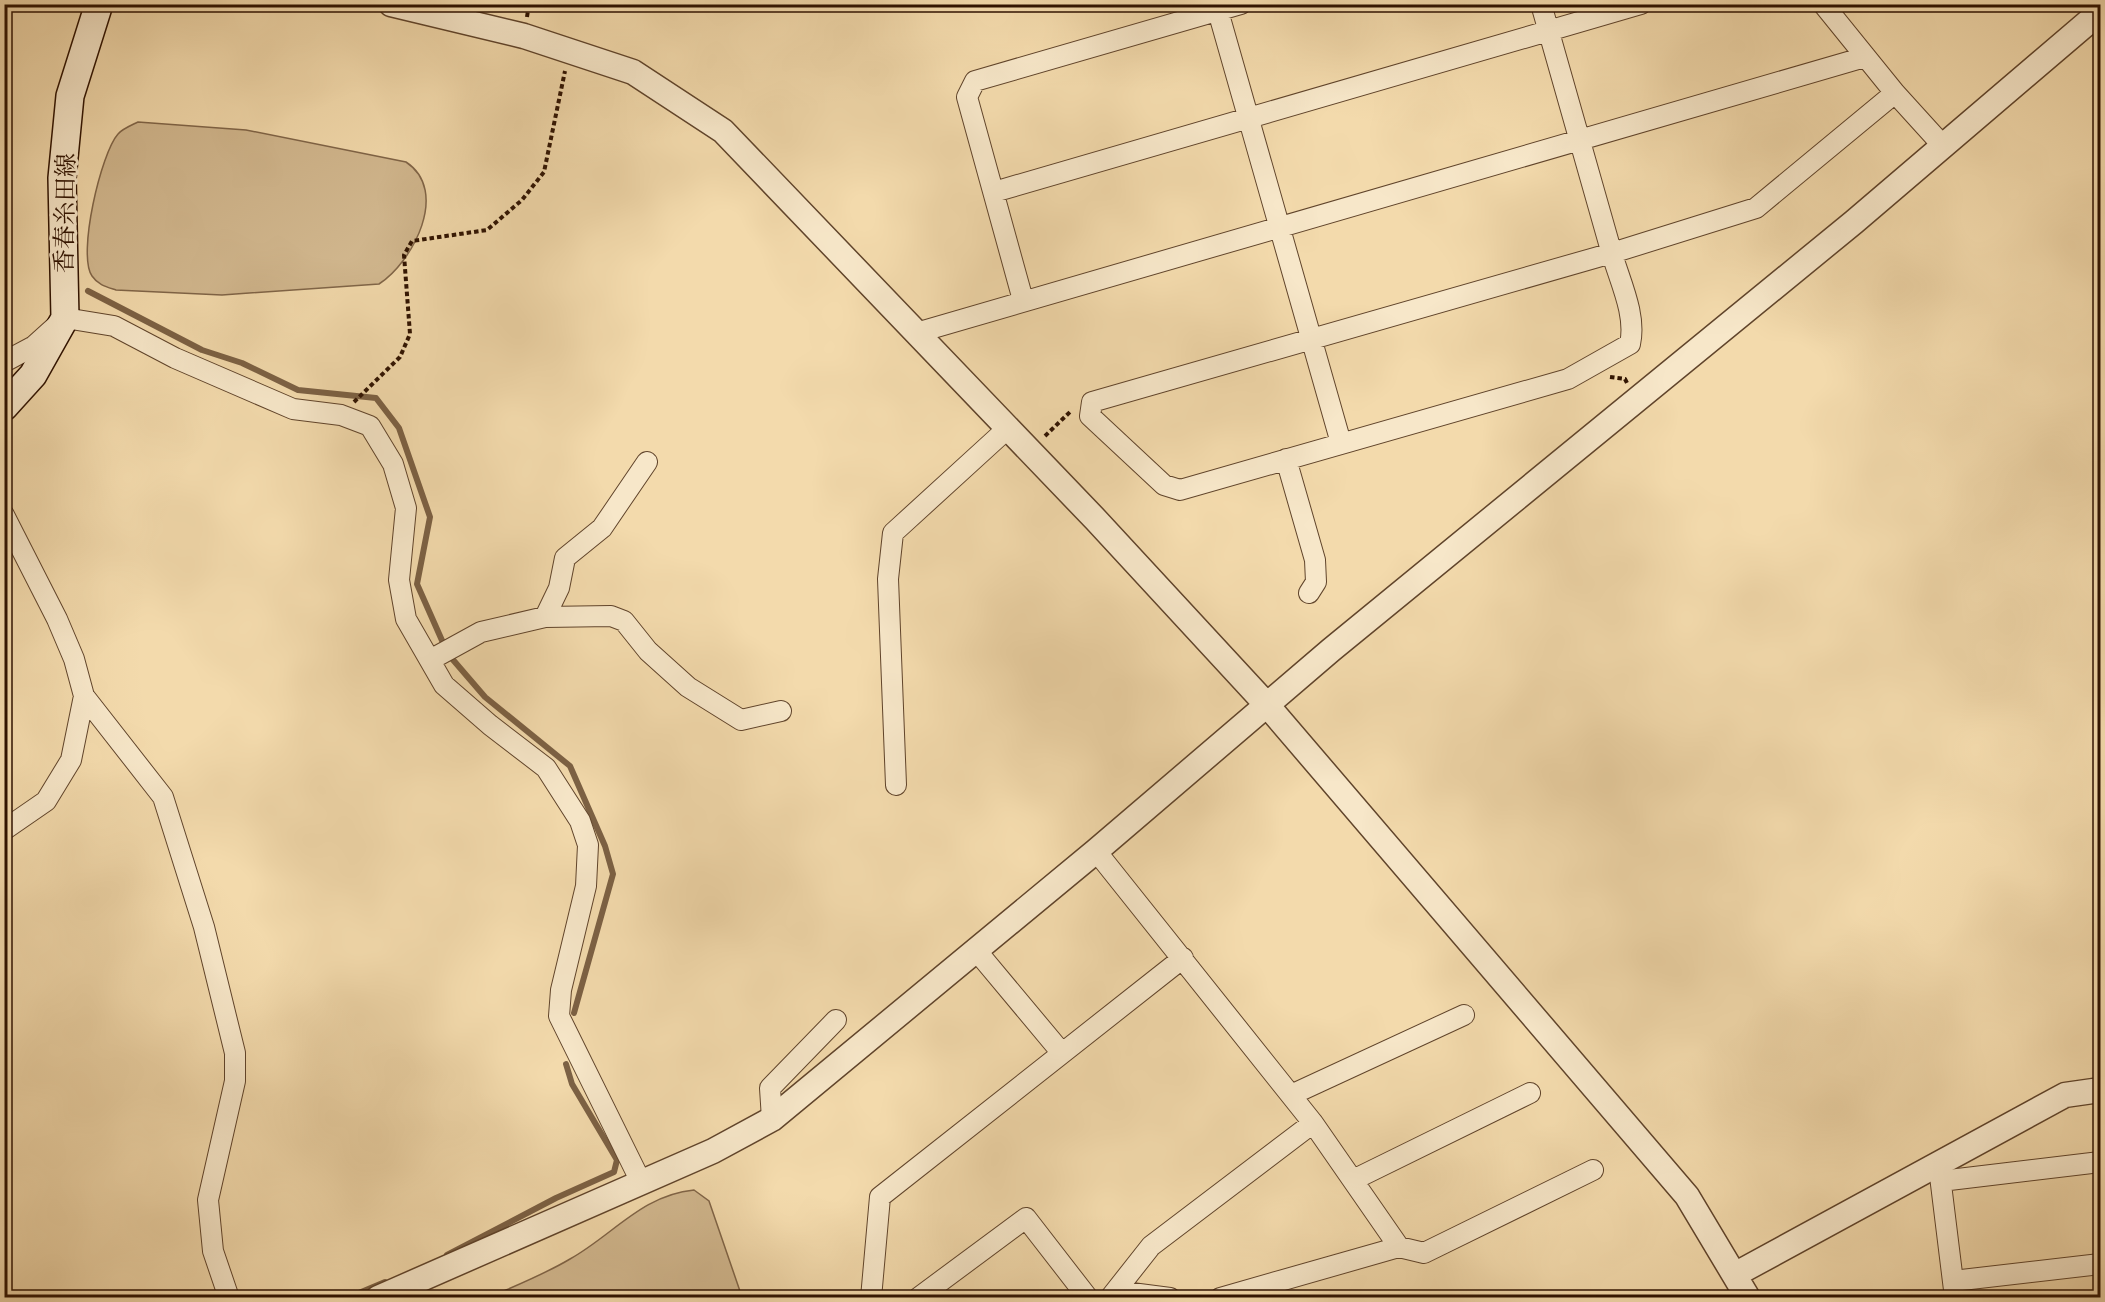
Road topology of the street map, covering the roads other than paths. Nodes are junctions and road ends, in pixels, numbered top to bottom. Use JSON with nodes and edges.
{"nodes":[{"id":1,"x":99,"y":4,"type":"edge"},
{"id":2,"x":391,"y":4,"type":"edge"},
{"id":3,"x":1241,"y":4,"type":"edge"},
{"id":4,"x":1540,"y":4,"type":"edge"},
{"id":5,"x":1641,"y":4,"type":"edge"},
{"id":6,"x":1823,"y":4,"type":"edge"},
{"id":7,"x":1218,"y":11,"type":"junction"},
{"id":8,"x":2100,"y":12,"type":"edge"},
{"id":9,"x":1548,"y":31,"type":"junction"},
{"id":10,"x":1866,"y":57,"type":"junction"},
{"id":11,"x":1895,"y":93,"type":"junction"},
{"id":12,"x":1248,"y":119,"type":"junction"},
{"id":13,"x":1580,"y":140,"type":"junction"},
{"id":14,"x":1944,"y":147,"type":"junction"},
{"id":15,"x":994,"y":192,"type":"junction"},
{"id":16,"x":1280,"y":227,"type":"junction"},
{"id":17,"x":1612,"y":253,"type":"junction"},
{"id":18,"x":1023,"y":300,"type":"junction"},
{"id":19,"x":65,"y":318,"type":"junction"},
{"id":20,"x":916,"y":333,"type":"junction"},
{"id":21,"x":1311,"y":337,"type":"junction"},
{"id":22,"x":4,"y":362,"type":"edge"},
{"id":23,"x":4,"y":407,"type":"edge"},
{"id":24,"x":1008,"y":429,"type":"junction"},
{"id":25,"x":1341,"y":443,"type":"junction"},
{"id":26,"x":1286,"y":459,"type":"junction"},
{"id":27,"x":647,"y":462,"type":"dead end"},
{"id":28,"x":4,"y":515,"type":"edge"},
{"id":29,"x":1309,"y":593,"type":"dead end"},
{"id":30,"x":545,"y":616,"type":"junction"},
{"id":31,"x":430,"y":660,"type":"junction"},
{"id":32,"x":84,"y":696,"type":"junction"},
{"id":33,"x":1267,"y":705,"type":"junction"},
{"id":34,"x":782,"y":711,"type":"dead end"},
{"id":35,"x":896,"y":785,"type":"dead end"},
{"id":36,"x":4,"y":830,"type":"edge"},
{"id":37,"x":1096,"y":851,"type":"junction"},
{"id":38,"x":975,"y":949,"type":"junction"},
{"id":39,"x":1183,"y":958,"type":"junction"},
{"id":40,"x":1464,"y":1015,"type":"dead end"},
{"id":41,"x":836,"y":1020,"type":"dead end"},
{"id":42,"x":1061,"y":1052,"type":"junction"},
{"id":43,"x":2100,"y":1090,"type":"edge"},
{"id":44,"x":1530,"y":1093,"type":"dead end"},
{"id":45,"x":1291,"y":1095,"type":"junction"},
{"id":46,"x":772,"y":1119,"type":"junction"},
{"id":47,"x":1313,"y":1123,"type":"junction"},
{"id":48,"x":2100,"y":1162,"type":"edge"},
{"id":49,"x":1593,"y":1170,"type":"dead end"},
{"id":50,"x":1940,"y":1172,"type":"junction"},
{"id":51,"x":1353,"y":1180,"type":"junction"},
{"id":52,"x":641,"y":1182,"type":"junction"},
{"id":53,"x":1399,"y":1247,"type":"junction"},
{"id":54,"x":2100,"y":1264,"type":"edge"},
{"id":55,"x":1736,"y":1274,"type":"junction"},
{"id":56,"x":1954,"y":1289,"type":"edge"},
{"id":57,"x":1113,"y":1294,"type":"edge"},
{"id":58,"x":229,"y":1298,"type":"edge"},
{"id":59,"x":378,"y":1298,"type":"edge"},
{"id":60,"x":872,"y":1298,"type":"edge"},
{"id":61,"x":918,"y":1298,"type":"edge"},
{"id":62,"x":1088,"y":1298,"type":"edge"},
{"id":63,"x":1170,"y":1298,"type":"edge"},
{"id":64,"x":1220,"y":1298,"type":"edge"},
{"id":65,"x":1748,"y":1298,"type":"edge"}],
"edges":[{"from":1,"to":19,"type":"main road","name":"香春糸田線"},
{"from":2,"to":20,"type":"street"},
{"from":3,"to":7,"type":"street"},
{"from":4,"to":9,"type":"street"},
{"from":5,"to":9,"type":"street"},
{"from":6,"to":10,"type":"street"},
{"from":7,"to":12,"type":"street"},
{"from":7,"to":15,"type":"street"},
{"from":8,"to":14,"type":"street"},
{"from":9,"to":12,"type":"street"},
{"from":9,"to":13,"type":"street"},
{"from":10,"to":11,"type":"street"},
{"from":10,"to":13,"type":"street"},
{"from":11,"to":14,"type":"street"},
{"from":11,"to":17,"type":"street"},
{"from":12,"to":15,"type":"street"},
{"from":12,"to":16,"type":"street"},
{"from":13,"to":16,"type":"street"},
{"from":13,"to":17,"type":"street"},
{"from":14,"to":33,"type":"street"},
{"from":15,"to":18,"type":"street"},
{"from":16,"to":18,"type":"street"},
{"from":16,"to":21,"type":"street"},
{"from":17,"to":21,"type":"street"},
{"from":17,"to":25,"type":"street"},
{"from":18,"to":20,"type":"street"},
{"from":19,"to":22,"type":"street"},
{"from":19,"to":23,"type":"main road"},
{"from":19,"to":31,"type":"street"},
{"from":20,"to":24,"type":"street"},
{"from":21,"to":25,"type":"street"},
{"from":21,"to":26,"type":"street"},
{"from":24,"to":33,"type":"street"},
{"from":24,"to":35,"type":"street"},
{"from":25,"to":26,"type":"street"},
{"from":26,"to":29,"type":"street"},
{"from":27,"to":30,"type":"street"},
{"from":28,"to":32,"type":"street"},
{"from":30,"to":31,"type":"street"},
{"from":30,"to":34,"type":"street"},
{"from":31,"to":52,"type":"street"},
{"from":32,"to":36,"type":"street"},
{"from":32,"to":58,"type":"street"},
{"from":33,"to":37,"type":"street"},
{"from":33,"to":55,"type":"street"},
{"from":37,"to":38,"type":"street"},
{"from":37,"to":39,"type":"street"},
{"from":38,"to":42,"type":"street"},
{"from":38,"to":46,"type":"street"},
{"from":39,"to":42,"type":"street"},
{"from":39,"to":45,"type":"street"},
{"from":40,"to":45,"type":"street"},
{"from":41,"to":46,"type":"street"},
{"from":42,"to":60,"type":"street"},
{"from":43,"to":50,"type":"street"},
{"from":44,"to":51,"type":"street"},
{"from":45,"to":47,"type":"street"},
{"from":46,"to":52,"type":"street"},
{"from":47,"to":51,"type":"street"},
{"from":47,"to":57,"type":"street"},
{"from":48,"to":50,"type":"street"},
{"from":49,"to":53,"type":"street"},
{"from":50,"to":55,"type":"street"},
{"from":50,"to":56,"type":"street"},
{"from":51,"to":53,"type":"street"},
{"from":52,"to":59,"type":"street"},
{"from":53,"to":64,"type":"street"},
{"from":54,"to":56,"type":"street"},
{"from":55,"to":65,"type":"street"},
{"from":57,"to":63,"type":"street"},
{"from":61,"to":62,"type":"street"}]}
